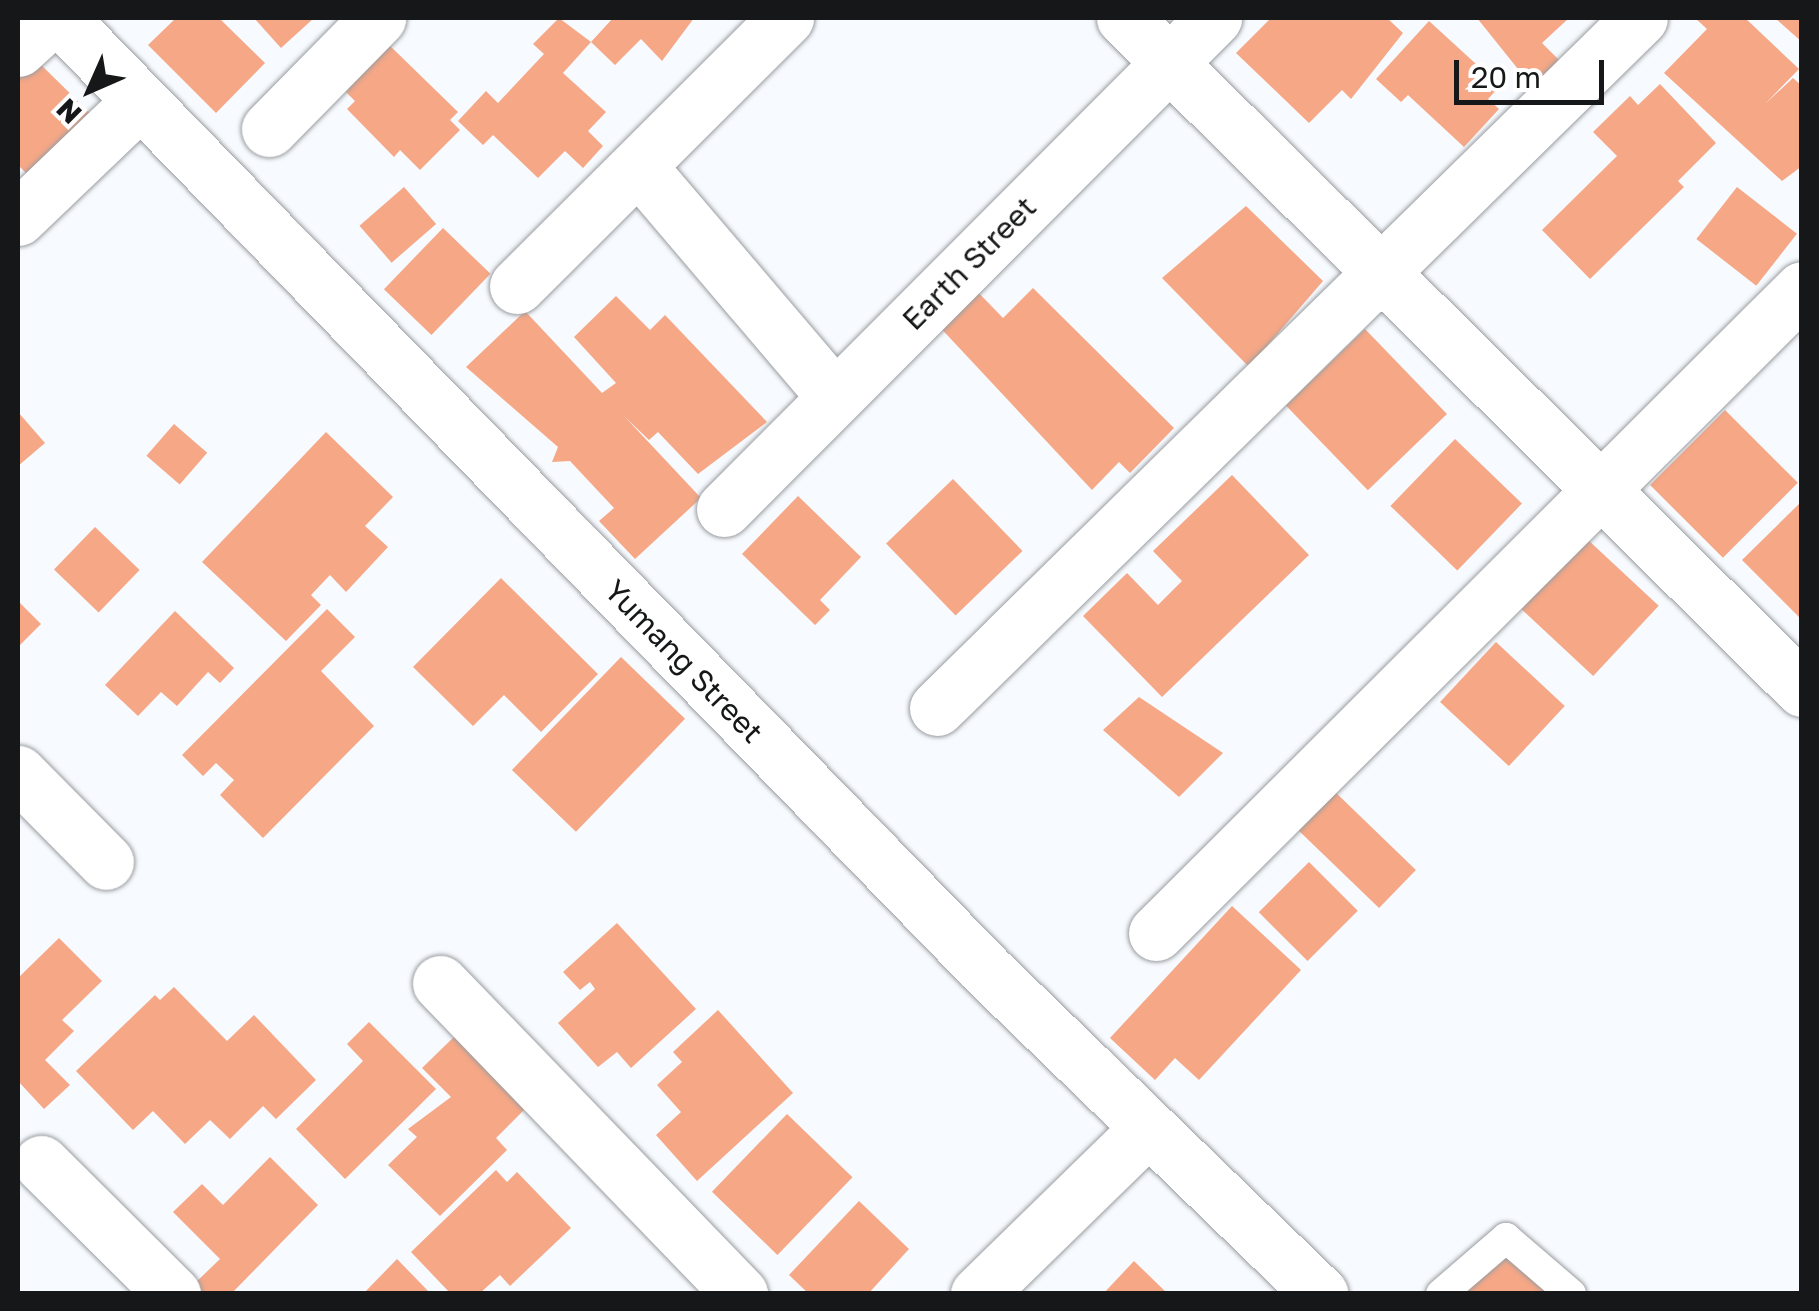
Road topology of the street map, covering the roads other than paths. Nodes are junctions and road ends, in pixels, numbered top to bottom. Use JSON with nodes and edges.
{"nodes":[{"id":1,"x":52,"y":18,"type":"edge"},
{"id":2,"x":60,"y":18,"type":"edge"},
{"id":3,"x":378,"y":18,"type":"edge"},
{"id":4,"x":786,"y":18,"type":"edge"},
{"id":5,"x":1124,"y":18,"type":"edge"},
{"id":6,"x":1214,"y":18,"type":"edge"},
{"id":7,"x":1640,"y":18,"type":"edge"},
{"id":8,"x":18,"y":49,"type":"edge"},
{"id":9,"x":1172,"y":60,"type":"junction"},
{"id":10,"x":140,"y":101,"type":"junction"},
{"id":11,"x":270,"y":129,"type":"dead end"},
{"id":12,"x":639,"y":167,"type":"junction"},
{"id":13,"x":18,"y":218,"type":"edge"},
{"id":14,"x":1380,"y":274,"type":"junction"},
{"id":15,"x":518,"y":286,"type":"dead end"},
{"id":16,"x":1802,"y":288,"type":"edge"},
{"id":17,"x":836,"y":397,"type":"junction"},
{"id":18,"x":1597,"y":488,"type":"junction"},
{"id":19,"x":724,"y":509,"type":"dead end"},
{"id":20,"x":1802,"y":689,"type":"edge"},
{"id":21,"x":937,"y":708,"type":"dead end"},
{"id":22,"x":18,"y":773,"type":"edge"},
{"id":23,"x":106,"y":862,"type":"dead end"},
{"id":24,"x":1156,"y":933,"type":"dead end"},
{"id":25,"x":440,"y":983,"type":"dead end"},
{"id":26,"x":1147,"y":1129,"type":"junction"},
{"id":27,"x":42,"y":1163,"type":"dead end"},
{"id":28,"x":174,"y":1294,"type":"edge"},
{"id":29,"x":740,"y":1294,"type":"edge"},
{"id":30,"x":978,"y":1294,"type":"edge"},
{"id":31,"x":1320,"y":1294,"type":"edge"},
{"id":32,"x":1442,"y":1294,"type":"edge"},
{"id":33,"x":1571,"y":1294,"type":"edge"}],
"edges":[{"from":1,"to":8,"type":"street"},
{"from":2,"to":10,"type":"street","name":"Yumang Street"},
{"from":3,"to":11,"type":"street"},
{"from":4,"to":12,"type":"street"},
{"from":5,"to":9,"type":"street"},
{"from":6,"to":9,"type":"street","name":"Earth Street"},
{"from":7,"to":14,"type":"street"},
{"from":9,"to":14,"type":"street"},
{"from":9,"to":17,"type":"street","name":"Earth Street"},
{"from":10,"to":13,"type":"street"},
{"from":10,"to":26,"type":"street","name":"Yumang Street"},
{"from":12,"to":15,"type":"street"},
{"from":12,"to":17,"type":"street"},
{"from":14,"to":18,"type":"street"},
{"from":14,"to":21,"type":"street"},
{"from":16,"to":18,"type":"street"},
{"from":17,"to":19,"type":"street","name":"Earth Street"},
{"from":18,"to":20,"type":"street"},
{"from":18,"to":24,"type":"street"},
{"from":22,"to":23,"type":"street"},
{"from":25,"to":29,"type":"street"},
{"from":26,"to":30,"type":"street"},
{"from":26,"to":31,"type":"street","name":"Yumang Street"},
{"from":27,"to":28,"type":"street"},
{"from":32,"to":33,"type":"lane"}]}
